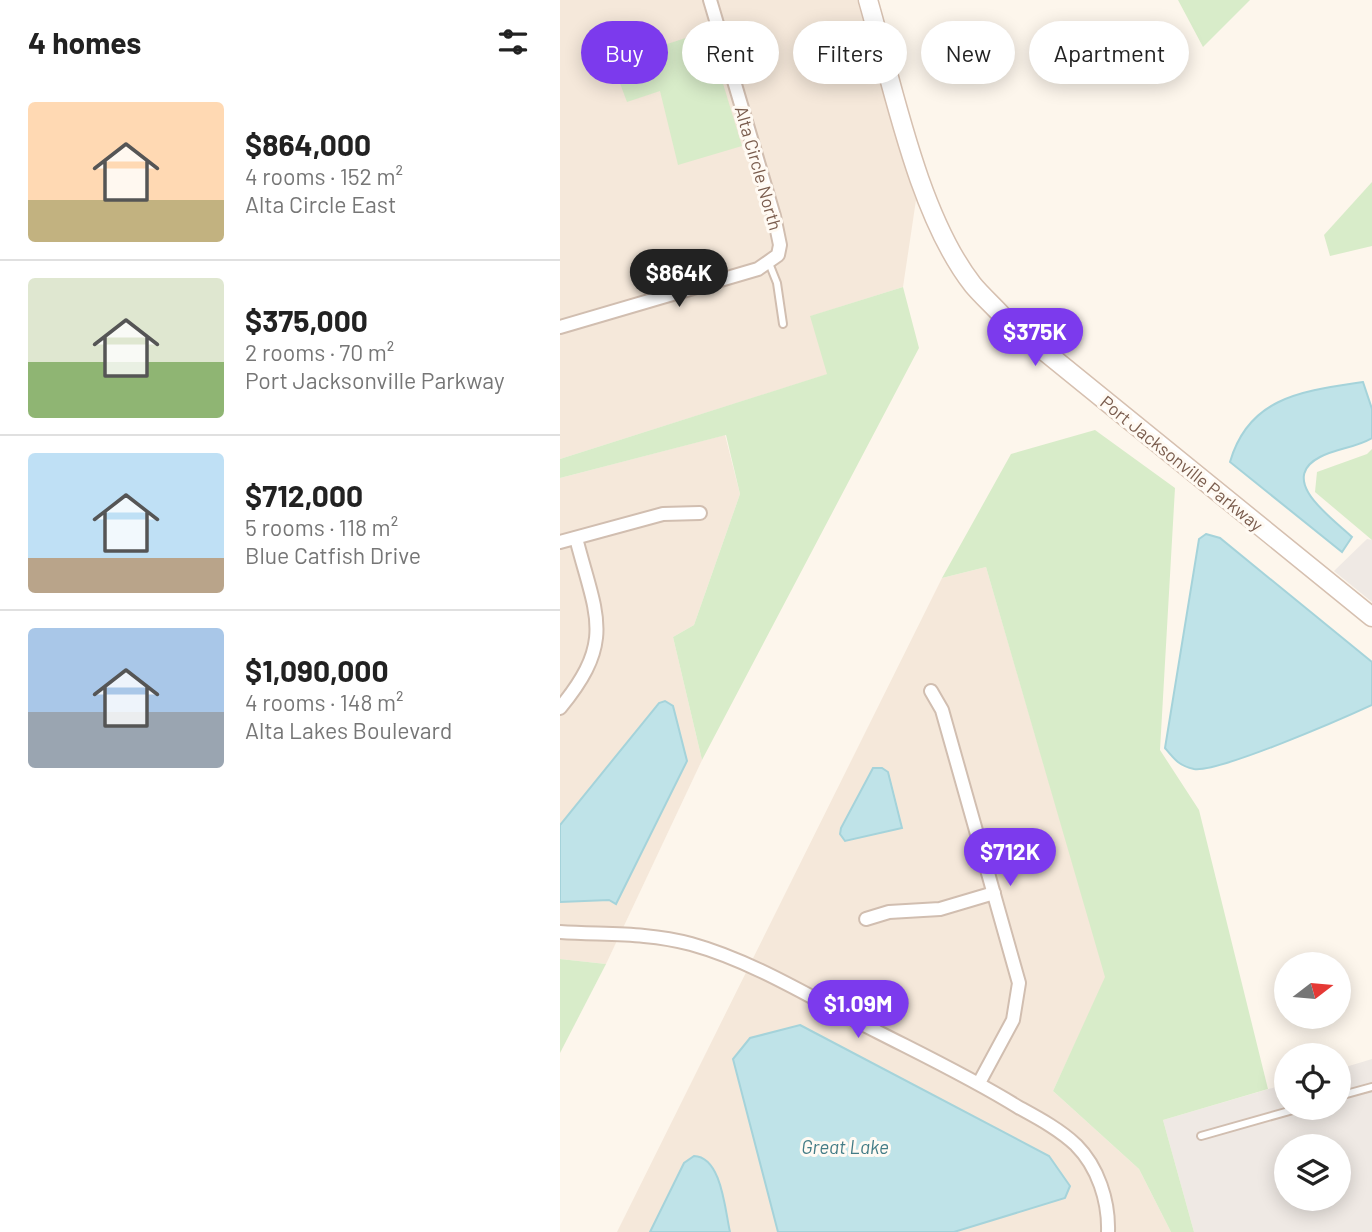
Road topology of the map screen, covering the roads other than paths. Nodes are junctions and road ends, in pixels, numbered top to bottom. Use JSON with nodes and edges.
{"nodes":[{"id":1,"x":710,"y":0,"type":"edge"},
{"id":2,"x":868,"y":0,"type":"edge"},
{"id":3,"x":774,"y":259,"type":"junction"},
{"id":4,"x":783,"y":324,"type":"dead end"},
{"id":5,"x":560,"y":327,"type":"edge"},
{"id":6,"x":700,"y":513,"type":"dead end"},
{"id":7,"x":576,"y":538,"type":"junction"},
{"id":8,"x":560,"y":542,"type":"edge"},
{"id":9,"x":1372,"y":617,"type":"edge"},
{"id":10,"x":931,"y":691,"type":"dead end"},
{"id":11,"x":560,"y":708,"type":"edge"},
{"id":12,"x":995,"y":893,"type":"junction"},
{"id":13,"x":866,"y":919,"type":"dead end"},
{"id":14,"x":560,"y":932,"type":"edge"},
{"id":15,"x":979,"y":1083,"type":"junction"},
{"id":16,"x":1372,"y":1087,"type":"edge"},
{"id":17,"x":1351,"y":1093,"type":"edge"},
{"id":18,"x":1274,"y":1115,"type":"edge"},
{"id":19,"x":1201,"y":1136,"type":"dead end"},
{"id":20,"x":1108,"y":1232,"type":"edge"}],
"edges":[{"from":1,"to":3,"type":"street","name":"Alta Circle North"},
{"from":2,"to":9,"type":"street","name":"Port Jacksonville Parkway"},
{"from":3,"to":4,"type":"lane"},
{"from":3,"to":5,"type":"street"},
{"from":6,"to":7,"type":"street"},
{"from":7,"to":8,"type":"street"},
{"from":7,"to":11,"type":"street"},
{"from":10,"to":12,"type":"street"},
{"from":12,"to":13,"type":"street"},
{"from":12,"to":15,"type":"street"},
{"from":14,"to":15,"type":"street"},
{"from":15,"to":20,"type":"street"},
{"from":16,"to":17,"type":"lane"},
{"from":18,"to":19,"type":"lane"}]}
